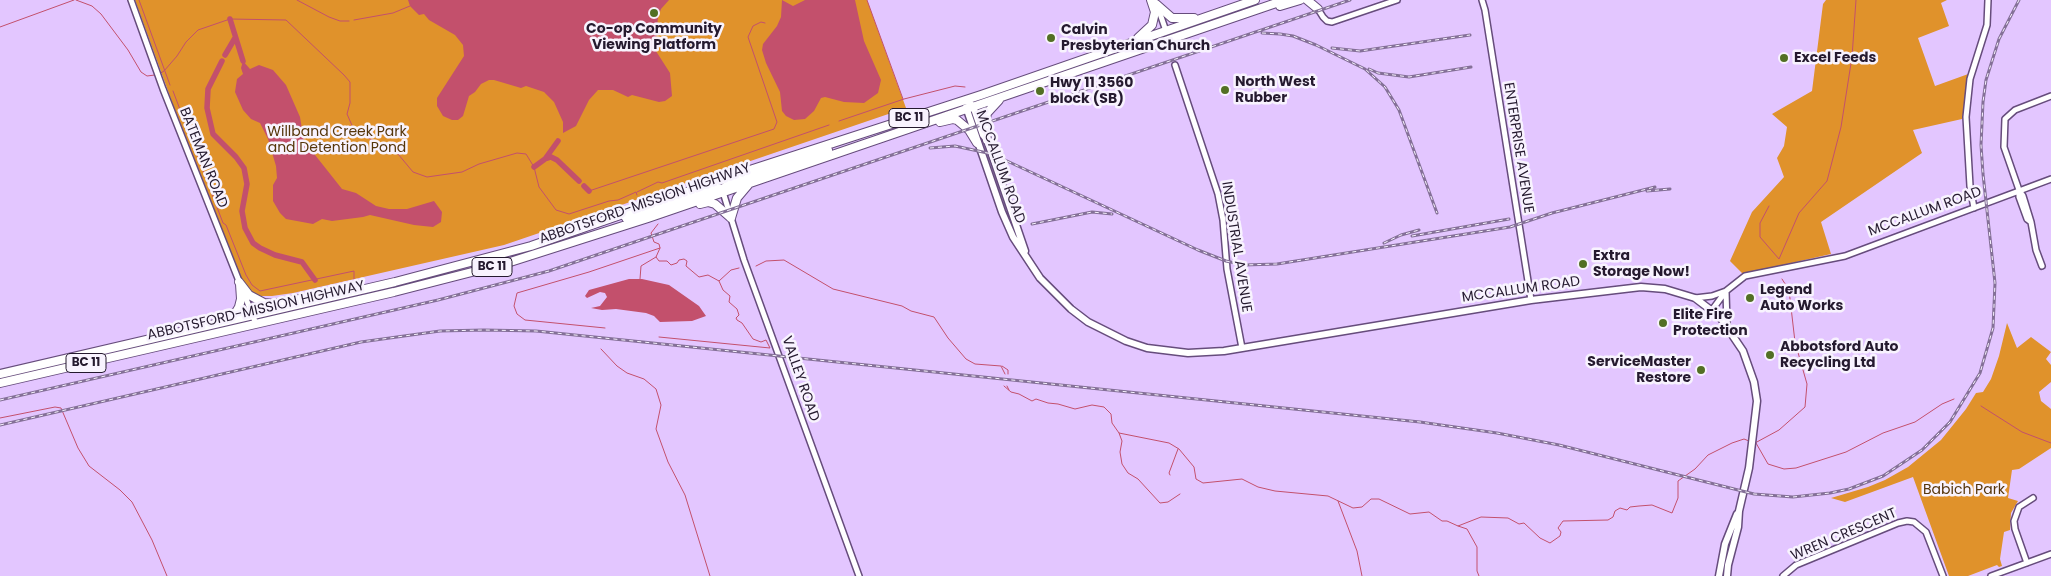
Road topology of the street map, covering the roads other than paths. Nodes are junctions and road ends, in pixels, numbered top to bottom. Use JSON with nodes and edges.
{"nodes":[{"id":1,"x":131,"y":0,"type":"edge"},
{"id":2,"x":1255,"y":0,"type":"edge"},
{"id":3,"x":1285,"y":0,"type":"edge"},
{"id":4,"x":1300,"y":0,"type":"edge"},
{"id":5,"x":1307,"y":0,"type":"edge"},
{"id":6,"x":1319,"y":0,"type":"edge"},
{"id":7,"x":1397,"y":0,"type":"edge"},
{"id":8,"x":1482,"y":0,"type":"edge"},
{"id":9,"x":1988,"y":0,"type":"edge"},
{"id":10,"x":1154,"y":1,"type":"edge"},
{"id":11,"x":1318,"y":9,"type":"junction"},
{"id":12,"x":1204,"y":18,"type":"junction"},
{"id":13,"x":1204,"y":27,"type":"junction"},
{"id":14,"x":1166,"y":31,"type":"junction"},
{"id":15,"x":1133,"y":42,"type":"junction"},
{"id":16,"x":1158,"y":42,"type":"junction"},
{"id":17,"x":1175,"y":65,"type":"dead end"},
{"id":18,"x":1008,"y":94,"type":"junction"},
{"id":19,"x":2051,"y":96,"type":"edge"},
{"id":20,"x":968,"y":105,"type":"junction"},
{"id":21,"x":852,"y":138,"type":"junction"},
{"id":22,"x":986,"y":140,"type":"junction"},
{"id":23,"x":977,"y":143,"type":"junction"},
{"id":24,"x":853,"y":148,"type":"junction"},
{"id":25,"x":761,"y":178,"type":"junction"},
{"id":26,"x":2051,"y":179,"type":"edge"},
{"id":27,"x":722,"y":190,"type":"junction"},
{"id":28,"x":2019,"y":190,"type":"junction"},
{"id":29,"x":1974,"y":208,"type":"junction"},
{"id":30,"x":648,"y":218,"type":"junction"},
{"id":31,"x":731,"y":218,"type":"junction"},
{"id":32,"x":1027,"y":257,"type":"junction"},
{"id":33,"x":461,"y":265,"type":"junction"},
{"id":34,"x":2042,"y":266,"type":"dead end"},
{"id":35,"x":239,"y":282,"type":"junction"},
{"id":36,"x":395,"y":282,"type":"junction"},
{"id":37,"x":1726,"y":291,"type":"junction"},
{"id":38,"x":1696,"y":298,"type":"junction"},
{"id":39,"x":1531,"y":300,"type":"junction"},
{"id":40,"x":1712,"y":310,"type":"junction"},
{"id":41,"x":252,"y":315,"type":"junction"},
{"id":42,"x":219,"y":322,"type":"junction"},
{"id":43,"x":256,"y":324,"type":"junction"},
{"id":44,"x":1726,"y":325,"type":"junction"},
{"id":45,"x":1242,"y":348,"type":"junction"},
{"id":46,"x":0,"y":374,"type":"edge"},
{"id":47,"x":0,"y":383,"type":"edge"},
{"id":48,"x":2033,"y":498,"type":"dead end"},
{"id":49,"x":1739,"y":511,"type":"junction"},
{"id":50,"x":2051,"y":554,"type":"edge"},
{"id":51,"x":2027,"y":563,"type":"junction"},
{"id":52,"x":858,"y":576,"type":"edge"},
{"id":53,"x":1719,"y":576,"type":"edge"},
{"id":54,"x":1727,"y":576,"type":"edge"},
{"id":55,"x":1783,"y":576,"type":"edge"},
{"id":56,"x":1943,"y":576,"type":"edge"},
{"id":57,"x":1991,"y":576,"type":"edge"}],
"edges":[{"from":1,"to":35,"type":"street","name":"BATEMAN ROAD"},
{"from":2,"to":12,"type":"highway","name":"ABBOTSFORD-MISSION HIGHWAY","number":"BC 11"},
{"from":3,"to":13,"type":"highway","name":"ABBOTSFORD-MISSION HIGHWAY","number":"BC 11"},
{"from":4,"to":13,"type":"highway"},
{"from":5,"to":11,"type":"highway"},
{"from":6,"to":11,"type":"highway"},
{"from":7,"to":11,"type":"street"},
{"from":8,"to":39,"type":"street","name":"ENTERPRISE AVENUE"},
{"from":9,"to":29,"type":"street"},
{"from":10,"to":12,"type":"highway"},
{"from":10,"to":14,"type":"street"},
{"from":10,"to":15,"type":"highway"},
{"from":12,"to":14,"type":"highway","name":"ABBOTSFORD-MISSION HIGHWAY","number":"BC 11"},
{"from":13,"to":16,"type":"highway","name":"ABBOTSFORD-MISSION HIGHWAY","number":"BC 11"},
{"from":14,"to":15,"type":"highway","name":"ABBOTSFORD-MISSION HIGHWAY","number":"BC 11"},
{"from":14,"to":16,"type":"highway"},
{"from":15,"to":20,"type":"highway","name":"ABBOTSFORD-MISSION HIGHWAY","number":"BC 11"},
{"from":16,"to":18,"type":"highway","name":"ABBOTSFORD-MISSION HIGHWAY","number":"BC 11"},
{"from":17,"to":45,"type":"street","name":"INDUSTRIAL AVENUE"},
{"from":18,"to":20,"type":"highway","name":"ABBOTSFORD-MISSION HIGHWAY","number":"BC 11"},
{"from":18,"to":22,"type":"highway"},
{"from":19,"to":28,"type":"street"},
{"from":20,"to":21,"type":"highway","name":"ABBOTSFORD-MISSION HIGHWAY","number":"BC 11"},
{"from":20,"to":22,"type":"main road","name":"MCCALLUM ROAD"},
{"from":20,"to":23,"type":"main road","name":"MCCALLUM ROAD"},
{"from":20,"to":24,"type":"highway","name":"ABBOTSFORD-MISSION HIGHWAY","number":"BC 11"},
{"from":21,"to":27,"type":"highway"},
{"from":21,"to":33,"type":"highway","name":"ABBOTSFORD-MISSION HIGHWAY","number":"BC 11"},
{"from":22,"to":32,"type":"main road","name":"MCCALLUM ROAD"},
{"from":23,"to":24,"type":"highway"},
{"from":23,"to":32,"type":"main road","name":"MCCALLUM ROAD"},
{"from":24,"to":25,"type":"highway","name":"ABBOTSFORD-MISSION HIGHWAY","number":"BC 11"},
{"from":25,"to":27,"type":"highway","name":"ABBOTSFORD-MISSION HIGHWAY","number":"BC 11"},
{"from":25,"to":31,"type":"highway"},
{"from":26,"to":28,"type":"street","name":"MCCALLUM ROAD"},
{"from":27,"to":30,"type":"highway","name":"ABBOTSFORD-MISSION HIGHWAY","number":"BC 11"},
{"from":27,"to":31,"type":"street","name":"VALLEY ROAD"},
{"from":27,"to":33,"type":"highway"},
{"from":28,"to":29,"type":"street","name":"MCCALLUM ROAD"},
{"from":28,"to":34,"type":"street"},
{"from":29,"to":37,"type":"street","name":"MCCALLUM ROAD"},
{"from":30,"to":31,"type":"highway"},
{"from":30,"to":43,"type":"highway","name":"ABBOTSFORD-MISSION HIGHWAY","number":"BC 11"},
{"from":31,"to":52,"type":"street","name":"VALLEY ROAD"},
{"from":32,"to":45,"type":"main road","name":"MCCALLUM ROAD"},
{"from":33,"to":36,"type":"highway","name":"ABBOTSFORD-MISSION HIGHWAY","number":"BC 11"},
{"from":35,"to":36,"type":"highway"},
{"from":35,"to":41,"type":"street","name":"BATEMAN ROAD"},
{"from":35,"to":42,"type":"highway"},
{"from":36,"to":41,"type":"highway","name":"ABBOTSFORD-MISSION HIGHWAY","number":"BC 11"},
{"from":37,"to":38,"type":"street"},
{"from":37,"to":40,"type":"street","name":"MCCALLUM ROAD"},
{"from":37,"to":44,"type":"street"},
{"from":38,"to":39,"type":"main road","name":"MCCALLUM ROAD"},
{"from":38,"to":40,"type":"main road","name":"MCCALLUM ROAD"},
{"from":39,"to":45,"type":"main road","name":"MCCALLUM ROAD"},
{"from":40,"to":44,"type":"main road"},
{"from":41,"to":42,"type":"highway","name":"ABBOTSFORD-MISSION HIGHWAY","number":"BC 11"},
{"from":41,"to":43,"type":"street","name":"BATEMAN ROAD"},
{"from":42,"to":46,"type":"highway","name":"ABBOTSFORD-MISSION HIGHWAY","number":"BC 11"},
{"from":43,"to":47,"type":"highway","name":"ABBOTSFORD-MISSION HIGHWAY","number":"BC 11"},
{"from":44,"to":49,"type":"main road"},
{"from":48,"to":51,"type":"street"},
{"from":49,"to":53,"type":"main road"},
{"from":49,"to":54,"type":"main road"},
{"from":50,"to":51,"type":"street"},
{"from":51,"to":57,"type":"street"},
{"from":55,"to":56,"type":"street","name":"WREN CRESCENT"}]}
